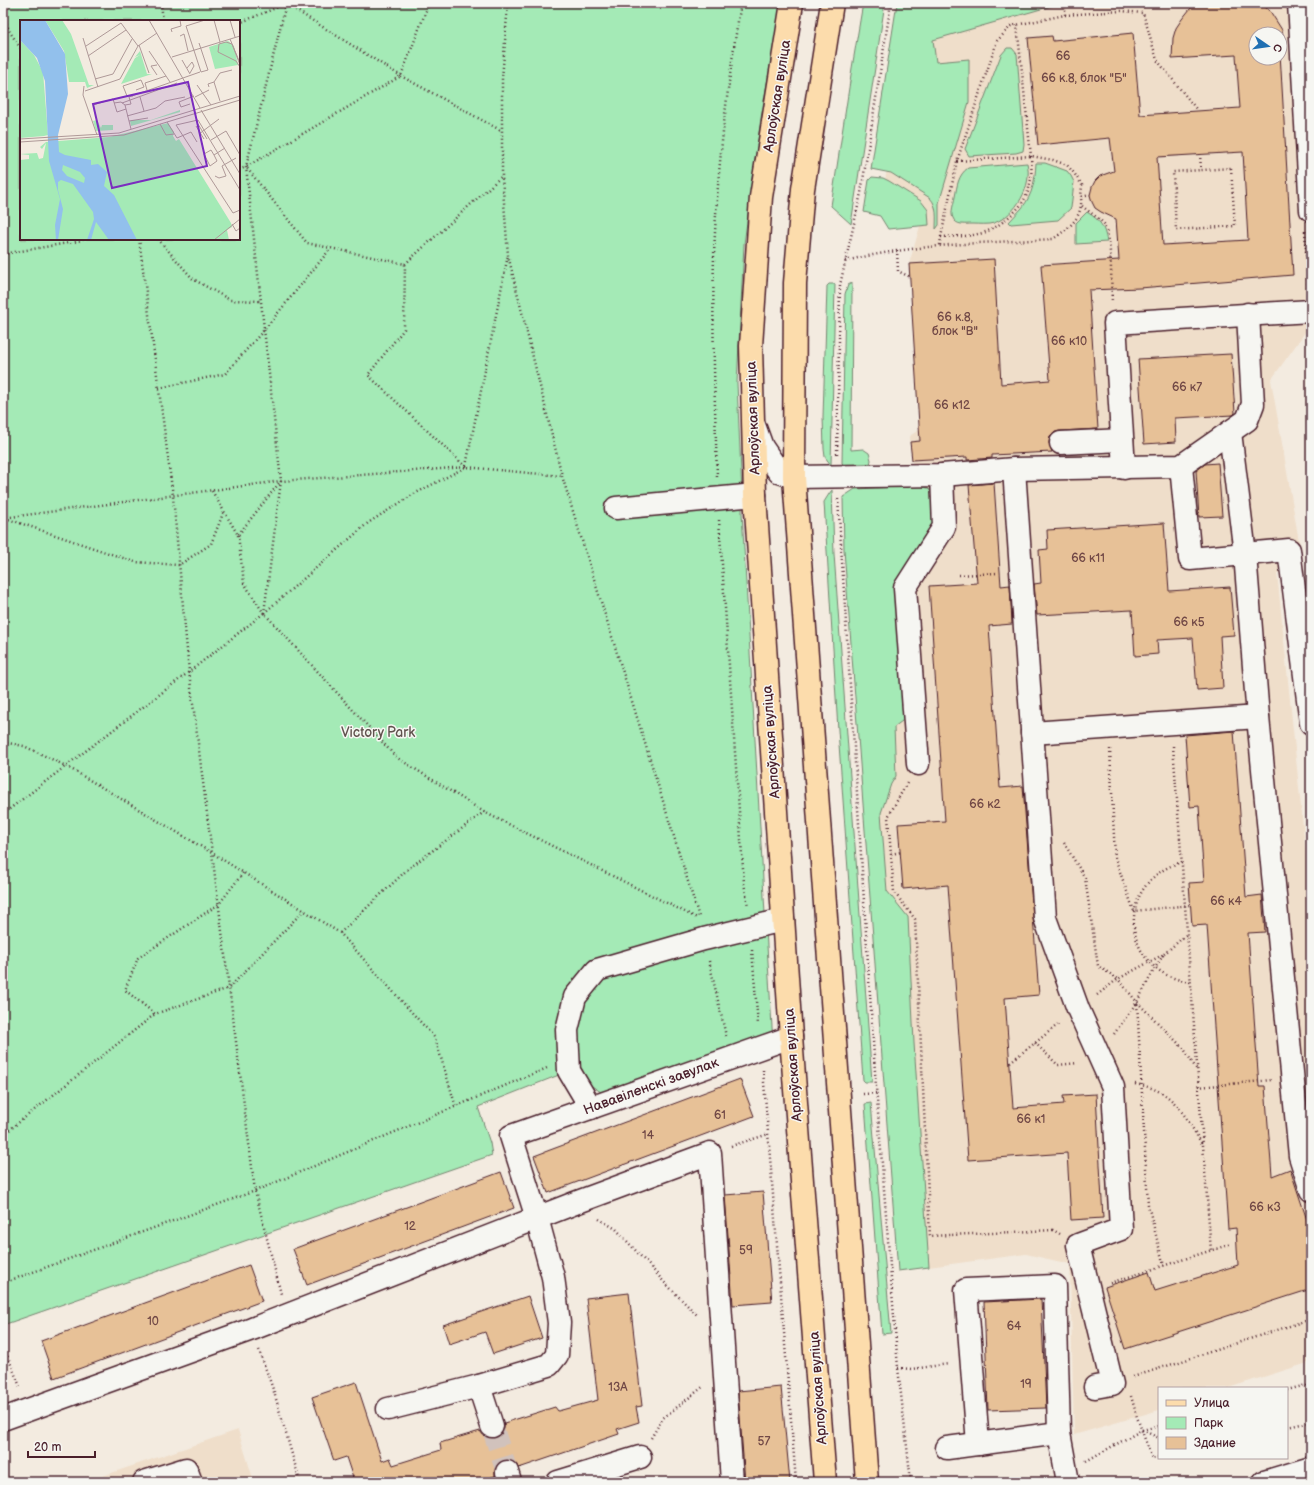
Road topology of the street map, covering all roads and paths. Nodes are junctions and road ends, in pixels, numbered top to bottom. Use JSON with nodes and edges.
{"nodes":[{"id":1,"x":161,"y":3,"type":"edge"},
{"id":2,"x":275,"y":3,"type":"edge"},
{"id":3,"x":430,"y":3,"type":"edge"},
{"id":4,"x":508,"y":3,"type":"edge"},
{"id":5,"x":741,"y":3,"type":"edge"},
{"id":6,"x":792,"y":3,"type":"edge"},
{"id":7,"x":832,"y":3,"type":"edge"},
{"id":8,"x":891,"y":3,"type":"edge"},
{"id":9,"x":1065,"y":3,"type":"edge"},
{"id":10,"x":1299,"y":3,"type":"edge"},
{"id":11,"x":287,"y":4,"type":"edge"},
{"id":12,"x":1065,"y":15,"type":"junction"},
{"id":13,"x":3,"y":16,"type":"edge"},
{"id":14,"x":163,"y":20,"type":"edge"},
{"id":15,"x":240,"y":23,"type":"edge"},
{"id":16,"x":1017,"y":24,"type":"junction"},
{"id":17,"x":20,"y":47,"type":"edge"},
{"id":18,"x":401,"y":76,"type":"junction"},
{"id":19,"x":1198,"y":110,"type":"dead end"},
{"id":20,"x":502,"y":131,"type":"junction"},
{"id":21,"x":1200,"y":154,"type":"dead end"},
{"id":22,"x":1309,"y":155,"type":"edge"},
{"id":23,"x":1031,"y":156,"type":"junction"},
{"id":24,"x":957,"y":161,"type":"junction"},
{"id":25,"x":246,"y":167,"type":"junction"},
{"id":26,"x":240,"y":170,"type":"edge"},
{"id":27,"x":1201,"y":170,"type":"junction"},
{"id":28,"x":502,"y":176,"type":"junction"},
{"id":29,"x":1090,"y":195,"type":"dead end"},
{"id":30,"x":1081,"y":197,"type":"junction"},
{"id":31,"x":1082,"y":206,"type":"junction"},
{"id":32,"x":1308,"y":219,"type":"edge"},
{"id":33,"x":941,"y":237,"type":"junction"},
{"id":34,"x":139,"y":240,"type":"edge"},
{"id":35,"x":159,"y":240,"type":"edge"},
{"id":36,"x":75,"y":241,"type":"edge"},
{"id":37,"x":940,"y":245,"type":"junction"},
{"id":38,"x":331,"y":248,"type":"junction"},
{"id":39,"x":897,"y":250,"type":"junction"},
{"id":40,"x":3,"y":254,"type":"edge"},
{"id":41,"x":508,"y":255,"type":"junction"},
{"id":42,"x":846,"y":261,"type":"junction"},
{"id":43,"x":405,"y":264,"type":"junction"},
{"id":44,"x":910,"y":277,"type":"dead end"},
{"id":45,"x":261,"y":301,"type":"junction"},
{"id":46,"x":1310,"y":301,"type":"edge"},
{"id":47,"x":1113,"y":305,"type":"dead end"},
{"id":48,"x":1248,"y":314,"type":"junction"},
{"id":49,"x":264,"y":330,"type":"junction"},
{"id":50,"x":158,"y":388,"type":"junction"},
{"id":51,"x":753,"y":419,"type":"junction"},
{"id":52,"x":1230,"y":432,"type":"junction"},
{"id":53,"x":1122,"y":440,"type":"junction"},
{"id":54,"x":1061,"y":443,"type":"dead end"},
{"id":55,"x":1182,"y":466,"type":"junction"},
{"id":56,"x":466,"y":467,"type":"junction"},
{"id":57,"x":1124,"y":468,"type":"junction"},
{"id":58,"x":1014,"y":469,"type":"junction"},
{"id":59,"x":942,"y":475,"type":"junction"},
{"id":60,"x":562,"y":476,"type":"junction"},
{"id":61,"x":794,"y":477,"type":"junction"},
{"id":62,"x":836,"y":478,"type":"junction"},
{"id":63,"x":281,"y":481,"type":"junction"},
{"id":64,"x":212,"y":491,"type":"junction"},
{"id":65,"x":755,"y":495,"type":"junction"},
{"id":66,"x":173,"y":496,"type":"junction"},
{"id":67,"x":717,"y":499,"type":"junction"},
{"id":68,"x":616,"y":508,"type":"dead end"},
{"id":69,"x":224,"y":511,"type":"junction"},
{"id":70,"x":3,"y":517,"type":"edge"},
{"id":71,"x":238,"y":535,"type":"junction"},
{"id":72,"x":1245,"y":554,"type":"junction"},
{"id":73,"x":179,"y":565,"type":"junction"},
{"id":74,"x":264,"y":613,"type":"junction"},
{"id":75,"x":1304,"y":614,"type":"edge"},
{"id":76,"x":189,"y":672,"type":"junction"},
{"id":77,"x":1258,"y":717,"type":"junction"},
{"id":78,"x":1311,"y":723,"type":"edge"},
{"id":79,"x":1032,"y":732,"type":"junction"},
{"id":80,"x":1173,"y":740,"type":"dead end"},
{"id":81,"x":3,"y":742,"type":"edge"},
{"id":82,"x":1110,"y":744,"type":"dead end"},
{"id":83,"x":918,"y":764,"type":"joint"},
{"id":84,"x":66,"y":766,"type":"junction"},
{"id":85,"x":484,"y":812,"type":"junction"},
{"id":86,"x":3,"y":814,"type":"edge"},
{"id":87,"x":1062,"y":841,"type":"dead end"},
{"id":88,"x":901,"y":852,"type":"dead end"},
{"id":89,"x":212,"y":853,"type":"junction"},
{"id":90,"x":891,"y":854,"type":"junction"},
{"id":91,"x":1182,"y":862,"type":"junction"},
{"id":92,"x":243,"y":873,"type":"junction"},
{"id":93,"x":219,"y":904,"type":"junction"},
{"id":94,"x":748,"y":904,"type":"junction"},
{"id":95,"x":1190,"y":905,"type":"dead end"},
{"id":96,"x":741,"y":906,"type":"dead end"},
{"id":97,"x":1185,"y":906,"type":"junction"},
{"id":98,"x":304,"y":910,"type":"junction"},
{"id":99,"x":1134,"y":911,"type":"junction"},
{"id":100,"x":783,"y":920,"type":"junction"},
{"id":101,"x":699,"y":926,"type":"junction"},
{"id":102,"x":749,"y":928,"type":"junction"},
{"id":103,"x":340,"y":933,"type":"junction"},
{"id":104,"x":1187,"y":934,"type":"junction"},
{"id":105,"x":1164,"y":954,"type":"junction"},
{"id":106,"x":1148,"y":961,"type":"junction"},
{"id":107,"x":1155,"y":968,"type":"junction"},
{"id":108,"x":1118,"y":979,"type":"junction"},
{"id":109,"x":1191,"y":982,"type":"junction"},
{"id":110,"x":229,"y":988,"type":"junction"},
{"id":111,"x":1137,"y":1002,"type":"junction"},
{"id":112,"x":1078,"y":1009,"type":"junction"},
{"id":113,"x":155,"y":1014,"type":"junction"},
{"id":114,"x":791,"y":1037,"type":"junction"},
{"id":115,"x":1035,"y":1043,"type":"junction"},
{"id":116,"x":760,"y":1048,"type":"junction"},
{"id":117,"x":731,"y":1058,"type":"junction"},
{"id":118,"x":1010,"y":1062,"type":"dead end"},
{"id":119,"x":1085,"y":1062,"type":"dead end"},
{"id":120,"x":552,"y":1066,"type":"dead end"},
{"id":121,"x":1197,"y":1071,"type":"junction"},
{"id":122,"x":1277,"y":1080,"type":"dead end"},
{"id":123,"x":1142,"y":1084,"type":"junction"},
{"id":124,"x":1113,"y":1087,"type":"junction"},
{"id":125,"x":1198,"y":1087,"type":"junction"},
{"id":126,"x":877,"y":1093,"type":"junction"},
{"id":127,"x":863,"y":1094,"type":"dead end"},
{"id":128,"x":456,"y":1107,"type":"junction"},
{"id":129,"x":591,"y":1108,"type":"junction"},
{"id":130,"x":769,"y":1134,"type":"junction"},
{"id":131,"x":1203,"y":1144,"type":"junction"},
{"id":132,"x":710,"y":1153,"type":"junction"},
{"id":133,"x":3,"y":1157,"type":"edge"},
{"id":134,"x":1311,"y":1190,"type":"edge"},
{"id":135,"x":255,"y":1191,"type":"junction"},
{"id":136,"x":575,"y":1203,"type":"junction"},
{"id":137,"x":537,"y":1218,"type":"junction"},
{"id":138,"x":1231,"y":1244,"type":"dead end"},
{"id":139,"x":1078,"y":1245,"type":"junction"},
{"id":140,"x":1211,"y":1250,"type":"junction"},
{"id":141,"x":1164,"y":1266,"type":"junction"},
{"id":142,"x":3,"y":1283,"type":"edge"},
{"id":143,"x":1108,"y":1284,"type":"dead end"},
{"id":144,"x":282,"y":1298,"type":"dead end"},
{"id":145,"x":1311,"y":1319,"type":"edge"},
{"id":146,"x":252,"y":1329,"type":"junction"},
{"id":147,"x":722,"y":1340,"type":"junction"},
{"id":148,"x":3,"y":1345,"type":"edge"},
{"id":149,"x":971,"y":1362,"type":"junction"},
{"id":150,"x":898,"y":1368,"type":"junction"},
{"id":151,"x":725,"y":1369,"type":"junction"},
{"id":152,"x":1126,"y":1379,"type":"dead end"},
{"id":153,"x":1311,"y":1384,"type":"edge"},
{"id":154,"x":1306,"y":1385,"type":"junction"},
{"id":155,"x":479,"y":1386,"type":"junction"},
{"id":156,"x":1095,"y":1388,"type":"dead end"},
{"id":157,"x":1288,"y":1390,"type":"edge"},
{"id":158,"x":1311,"y":1390,"type":"edge"},
{"id":159,"x":1131,"y":1394,"type":"dead end"},
{"id":160,"x":388,"y":1409,"type":"dead end"},
{"id":161,"x":30,"y":1410,"type":"junction"},
{"id":162,"x":3,"y":1419,"type":"edge"},
{"id":163,"x":1311,"y":1422,"type":"edge"},
{"id":164,"x":492,"y":1426,"type":"tunnel mouth"},
{"id":165,"x":1158,"y":1426,"type":"edge"},
{"id":166,"x":1288,"y":1427,"type":"edge"},
{"id":167,"x":1142,"y":1430,"type":"junction"},
{"id":168,"x":1059,"y":1433,"type":"junction"},
{"id":169,"x":1158,"y":1438,"type":"edge"},
{"id":170,"x":978,"y":1444,"type":"junction"},
{"id":171,"x":948,"y":1448,"type":"dead end"},
{"id":172,"x":640,"y":1457,"type":"joint"},
{"id":173,"x":1158,"y":1457,"type":"edge"},
{"id":174,"x":1311,"y":1468,"type":"edge"},
{"id":175,"x":1067,"y":1477,"type":"edge"},
{"id":176,"x":144,"y":1482,"type":"edge"},
{"id":177,"x":191,"y":1482,"type":"edge"},
{"id":178,"x":300,"y":1482,"type":"edge"},
{"id":179,"x":558,"y":1482,"type":"edge"},
{"id":180,"x":732,"y":1482,"type":"edge"},
{"id":181,"x":796,"y":1482,"type":"edge"},
{"id":182,"x":825,"y":1482,"type":"edge"},
{"id":183,"x":866,"y":1482,"type":"edge"},
{"id":184,"x":911,"y":1482,"type":"edge"},
{"id":185,"x":1038,"y":1482,"type":"edge"},
{"id":186,"x":1264,"y":1482,"type":"edge"}],
"edges":[{"from":1,"to":14,"type":"path"},
{"from":2,"to":11,"type":"path"},
{"from":3,"to":18,"type":"path"},
{"from":4,"to":20,"type":"path"},
{"from":5,"to":67,"type":"path"},
{"from":6,"to":51,"type":"main road","name":"Арлоўская вуліца"},
{"from":7,"to":61,"type":"main road"},
{"from":8,"to":42,"type":"path"},
{"from":9,"to":12,"type":"path"},
{"from":10,"to":22,"type":"street"},
{"from":11,"to":15,"type":"path"},
{"from":11,"to":18,"type":"path"},
{"from":11,"to":25,"type":"path"},
{"from":12,"to":16,"type":"path"},
{"from":12,"to":19,"type":"path"},
{"from":13,"to":17,"type":"path"},
{"from":16,"to":23,"type":"path"},
{"from":16,"to":24,"type":"path"},
{"from":18,"to":20,"type":"path"},
{"from":18,"to":25,"type":"path"},
{"from":20,"to":28,"type":"path"},
{"from":21,"to":27,"type":"path"},
{"from":22,"to":32,"type":"street"},
{"from":23,"to":24,"type":"path"},
{"from":23,"to":30,"type":"path"},
{"from":23,"to":33,"type":"path"},
{"from":24,"to":33,"type":"path"},
{"from":25,"to":26,"type":"path"},
{"from":25,"to":38,"type":"path"},
{"from":25,"to":45,"type":"path"},
{"from":27,"to":27,"type":"path"},
{"from":28,"to":41,"type":"path"},
{"from":28,"to":43,"type":"path"},
{"from":29,"to":30,"type":"path"},
{"from":30,"to":31,"type":"path"},
{"from":31,"to":37,"type":"path"},
{"from":31,"to":47,"type":"path"},
{"from":32,"to":46,"type":"path"},
{"from":33,"to":37,"type":"path"},
{"from":34,"to":50,"type":"path"},
{"from":35,"to":45,"type":"path"},
{"from":36,"to":40,"type":"path"},
{"from":37,"to":39,"type":"path"},
{"from":38,"to":43,"type":"path"},
{"from":38,"to":49,"type":"path"},
{"from":39,"to":42,"type":"path"},
{"from":39,"to":44,"type":"path"},
{"from":41,"to":56,"type":"path"},
{"from":41,"to":60,"type":"path"},
{"from":42,"to":62,"type":"path"},
{"from":43,"to":56,"type":"path"},
{"from":45,"to":49,"type":"path"},
{"from":46,"to":48,"type":"street"},
{"from":48,"to":52,"type":"street"},
{"from":48,"to":53,"type":"street"},
{"from":49,"to":50,"type":"path"},
{"from":49,"to":63,"type":"path"},
{"from":50,"to":66,"type":"path"},
{"from":51,"to":61,"type":"street"},
{"from":51,"to":65,"type":"main road","name":"Арлоўская вуліца"},
{"from":52,"to":55,"type":"street"},
{"from":52,"to":72,"type":"street"},
{"from":53,"to":54,"type":"street"},
{"from":53,"to":57,"type":"street"},
{"from":55,"to":57,"type":"street"},
{"from":55,"to":72,"type":"street"},
{"from":56,"to":60,"type":"path"},
{"from":56,"to":63,"type":"path"},
{"from":56,"to":74,"type":"path"},
{"from":57,"to":58,"type":"street"},
{"from":58,"to":59,"type":"street"},
{"from":58,"to":79,"type":"street"},
{"from":59,"to":62,"type":"street"},
{"from":59,"to":83,"type":"street"},
{"from":60,"to":101,"type":"path"},
{"from":61,"to":62,"type":"street"},
{"from":61,"to":183,"type":"main road"},
{"from":62,"to":126,"type":"path"},
{"from":63,"to":64,"type":"path"},
{"from":63,"to":71,"type":"path"},
{"from":63,"to":74,"type":"path"},
{"from":64,"to":66,"type":"path"},
{"from":64,"to":69,"type":"path"},
{"from":65,"to":67,"type":"street"},
{"from":65,"to":100,"type":"main road","name":"Арлоўская вуліца"},
{"from":66,"to":70,"type":"path"},
{"from":66,"to":73,"type":"path"},
{"from":67,"to":68,"type":"street"},
{"from":67,"to":94,"type":"path"},
{"from":69,"to":71,"type":"path"},
{"from":69,"to":73,"type":"path"},
{"from":70,"to":73,"type":"path"},
{"from":71,"to":74,"type":"path"},
{"from":72,"to":75,"type":"street"},
{"from":72,"to":77,"type":"street"},
{"from":73,"to":76,"type":"path"},
{"from":74,"to":76,"type":"path"},
{"from":74,"to":85,"type":"path"},
{"from":75,"to":78,"type":"street"},
{"from":76,"to":84,"type":"path"},
{"from":76,"to":89,"type":"path"},
{"from":77,"to":79,"type":"street"},
{"from":77,"to":134,"type":"street"},
{"from":79,"to":112,"type":"street"},
{"from":80,"to":91,"type":"path"},
{"from":81,"to":84,"type":"path"},
{"from":82,"to":99,"type":"path"},
{"from":83,"to":90,"type":"path"},
{"from":84,"to":86,"type":"path"},
{"from":84,"to":89,"type":"path"},
{"from":85,"to":101,"type":"path"},
{"from":85,"to":103,"type":"path"},
{"from":87,"to":108,"type":"path"},
{"from":88,"to":90,"type":"path"},
{"from":89,"to":92,"type":"path"},
{"from":89,"to":93,"type":"path"},
{"from":90,"to":139,"type":"path"},
{"from":91,"to":97,"type":"path"},
{"from":91,"to":99,"type":"path"},
{"from":92,"to":93,"type":"path"},
{"from":92,"to":98,"type":"path"},
{"from":93,"to":110,"type":"path"},
{"from":93,"to":113,"type":"path"},
{"from":94,"to":96,"type":"path"},
{"from":94,"to":102,"type":"path"},
{"from":95,"to":97,"type":"path"},
{"from":97,"to":99,"type":"path"},
{"from":97,"to":104,"type":"path"},
{"from":98,"to":103,"type":"path"},
{"from":98,"to":110,"type":"path"},
{"from":99,"to":106,"type":"path"},
{"from":100,"to":102,"type":"street"},
{"from":100,"to":114,"type":"main road","name":"Арлоўская вуліца"},
{"from":101,"to":102,"type":"street"},
{"from":101,"to":117,"type":"path"},
{"from":101,"to":129,"type":"street"},
{"from":102,"to":116,"type":"path"},
{"from":103,"to":128,"type":"path"},
{"from":104,"to":105,"type":"path"},
{"from":104,"to":109,"type":"path"},
{"from":105,"to":106,"type":"path"},
{"from":105,"to":107,"type":"path"},
{"from":106,"to":107,"type":"path"},
{"from":106,"to":108,"type":"path"},
{"from":107,"to":109,"type":"path"},
{"from":107,"to":111,"type":"path"},
{"from":108,"to":111,"type":"path"},
{"from":108,"to":112,"type":"path"},
{"from":109,"to":121,"type":"path"},
{"from":110,"to":113,"type":"path"},
{"from":110,"to":135,"type":"path"},
{"from":111,"to":121,"type":"path"},
{"from":111,"to":123,"type":"path"},
{"from":112,"to":115,"type":"path"},
{"from":112,"to":124,"type":"street"},
{"from":113,"to":133,"type":"path"},
{"from":114,"to":116,"type":"street","name":"Нававіленскі завулак"},
{"from":114,"to":182,"type":"main road","name":"Арлоўская вуліца"},
{"from":115,"to":118,"type":"path"},
{"from":115,"to":119,"type":"path"},
{"from":116,"to":117,"type":"street","name":"Нававіленскі завулак"},
{"from":116,"to":130,"type":"path"},
{"from":117,"to":129,"type":"street","name":"Нававіленскі завулак"},
{"from":120,"to":128,"type":"path"},
{"from":121,"to":125,"type":"path"},
{"from":122,"to":125,"type":"path"},
{"from":123,"to":124,"type":"path"},
{"from":123,"to":131,"type":"path"},
{"from":123,"to":141,"type":"path"},
{"from":124,"to":139,"type":"street"},
{"from":125,"to":131,"type":"path"},
{"from":126,"to":127,"type":"path"},
{"from":126,"to":150,"type":"path"},
{"from":128,"to":135,"type":"path"},
{"from":129,"to":137,"type":"street","name":"Нававіленскі завулак"},
{"from":130,"to":132,"type":"path"},
{"from":130,"to":181,"type":"path"},
{"from":131,"to":140,"type":"path"},
{"from":132,"to":136,"type":"street"},
{"from":132,"to":147,"type":"street"},
{"from":135,"to":142,"type":"path"},
{"from":135,"to":144,"type":"path"},
{"from":136,"to":137,"type":"street"},
{"from":136,"to":147,"type":"path"},
{"from":137,"to":146,"type":"street"},
{"from":137,"to":155,"type":"street"},
{"from":138,"to":140,"type":"path"},
{"from":139,"to":156,"type":"street"},
{"from":140,"to":141,"type":"path"},
{"from":141,"to":143,"type":"path"},
{"from":145,"to":152,"type":"path"},
{"from":146,"to":161,"type":"street"},
{"from":146,"to":178,"type":"path"},
{"from":147,"to":151,"type":"street"},
{"from":148,"to":161,"type":"path"},
{"from":149,"to":150,"type":"path"},
{"from":149,"to":168,"type":"street"},
{"from":149,"to":170,"type":"street"},
{"from":150,"to":184,"type":"path"},
{"from":151,"to":172,"type":"path"},
{"from":151,"to":180,"type":"street"},
{"from":153,"to":154,"type":"path"},
{"from":154,"to":157,"type":"path"},
{"from":154,"to":158,"type":"path"},
{"from":155,"to":160,"type":"street"},
{"from":155,"to":164,"type":"street"},
{"from":159,"to":167,"type":"path"},
{"from":161,"to":162,"type":"street"},
{"from":163,"to":166,"type":"path"},
{"from":165,"to":167,"type":"path"},
{"from":167,"to":169,"type":"path"},
{"from":167,"to":173,"type":"path"},
{"from":167,"to":175,"type":"path"},
{"from":168,"to":170,"type":"street"},
{"from":168,"to":175,"type":"street"},
{"from":170,"to":171,"type":"street"},
{"from":172,"to":179,"type":"street"},
{"from":174,"to":186,"type":"street"},
{"from":175,"to":185,"type":"path"},
{"from":176,"to":177,"type":"street"}]}
